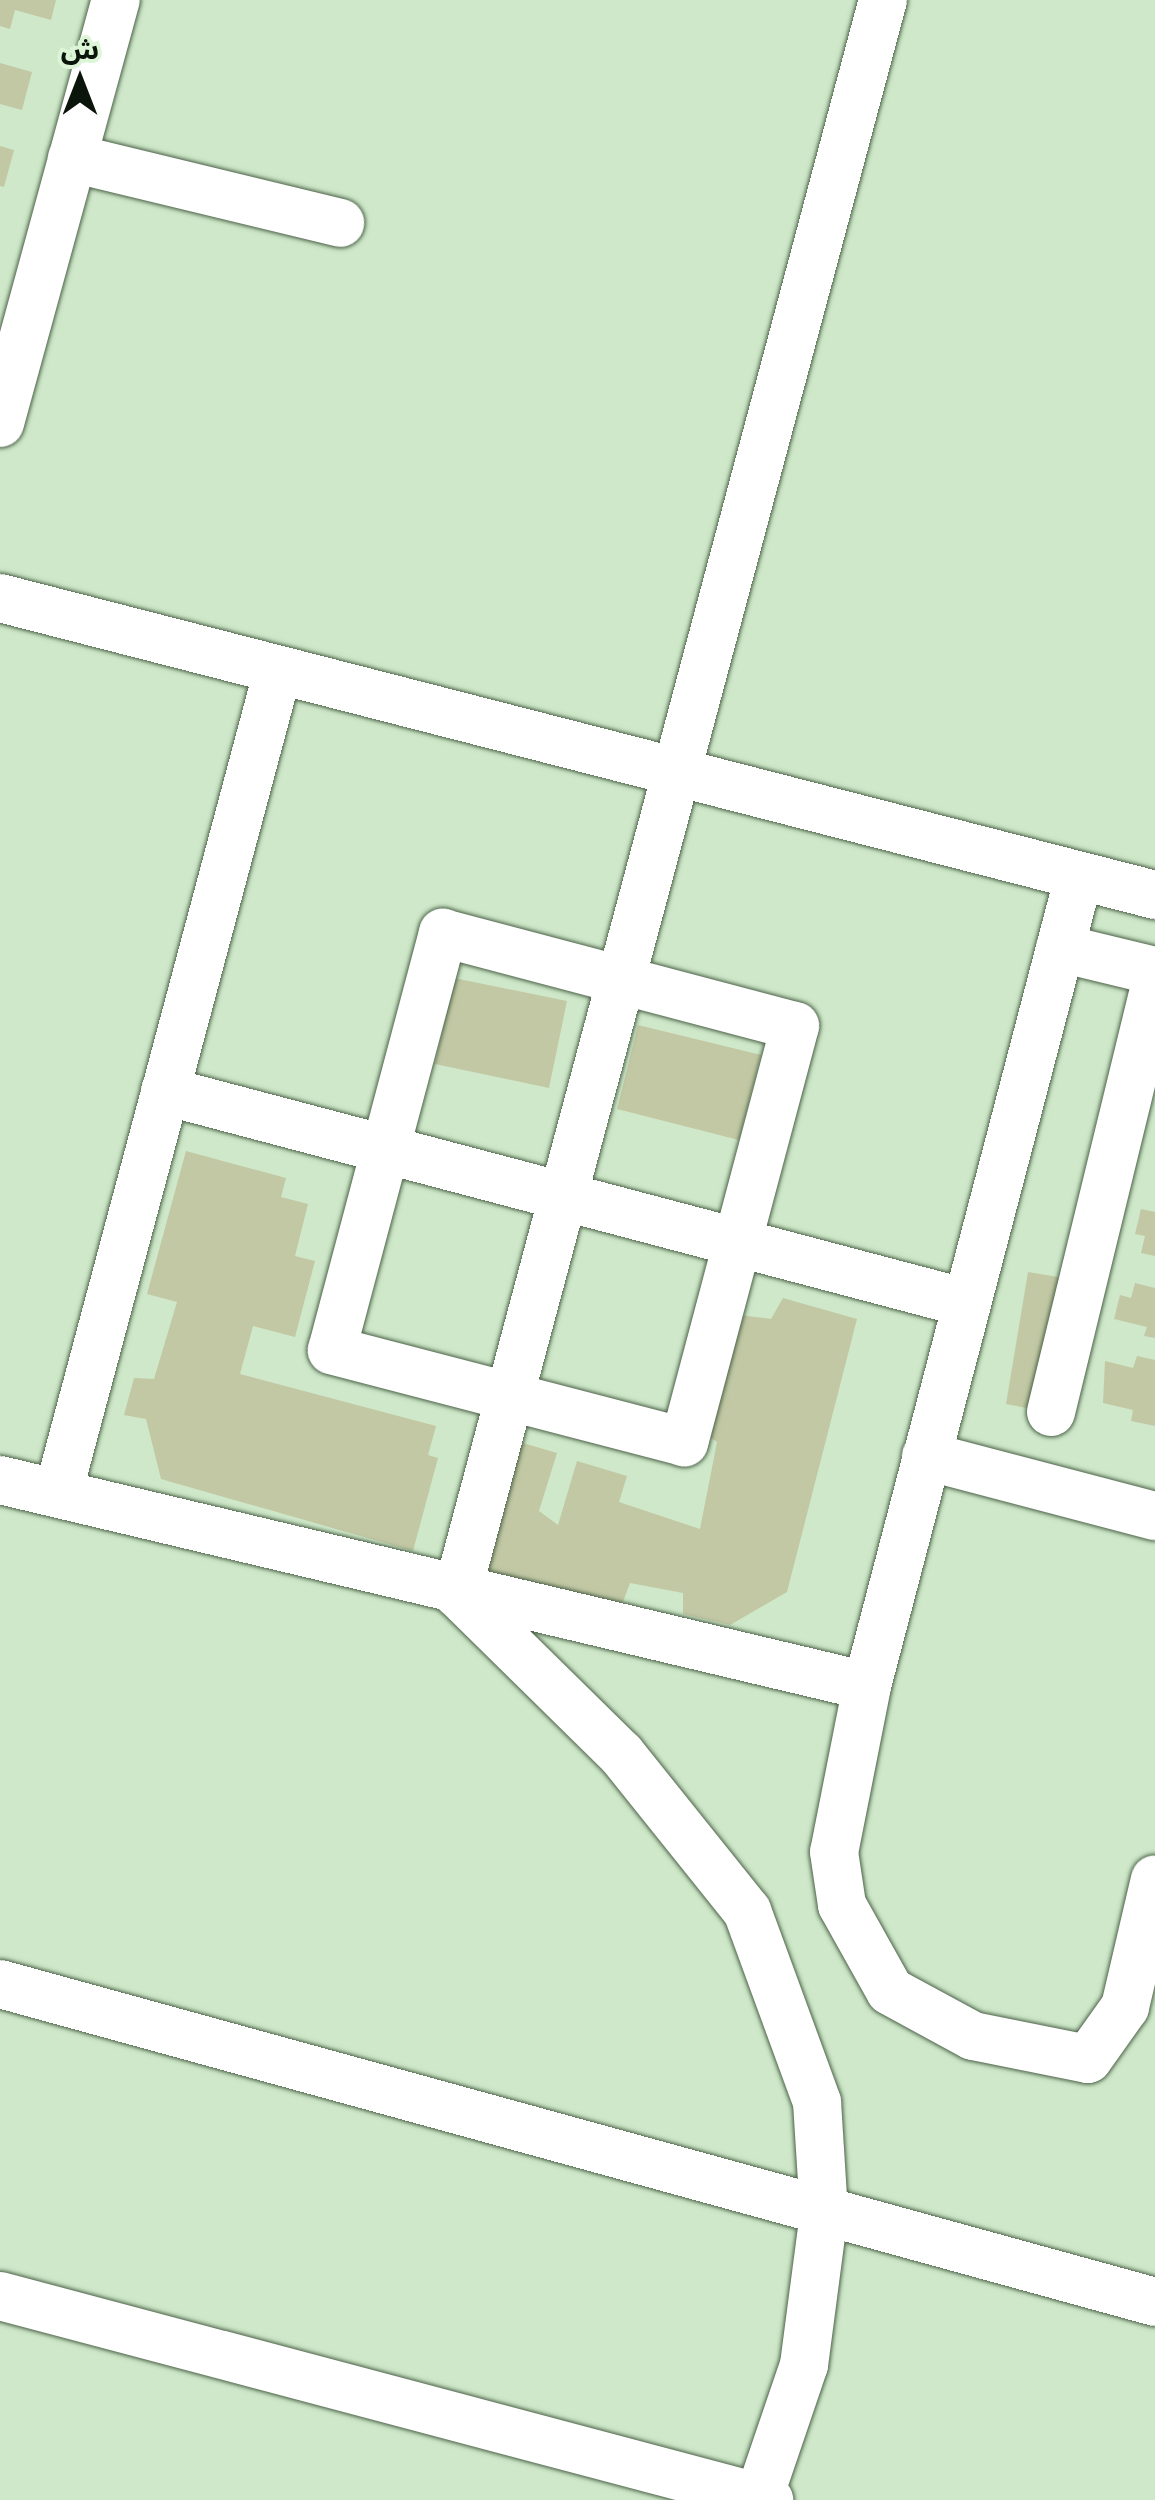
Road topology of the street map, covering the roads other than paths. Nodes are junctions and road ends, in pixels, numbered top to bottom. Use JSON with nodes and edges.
{"nodes":[{"id":1,"x":116,"y":0,"type":"edge"},
{"id":2,"x":883,"y":0,"type":"edge"},
{"id":3,"x":72,"y":158,"type":"junction"},
{"id":4,"x":340,"y":223,"type":"dead end"},
{"id":5,"x":0,"y":423,"type":"edge"},
{"id":6,"x":0,"y":598,"type":"edge"},
{"id":7,"x":278,"y":670,"type":"junction"},
{"id":8,"x":676,"y":772,"type":"junction"},
{"id":9,"x":1079,"y":876,"type":"junction"},
{"id":10,"x":1155,"y":895,"type":"edge"},
{"id":11,"x":1060,"y":948,"type":"junction"},
{"id":12,"x":1155,"y":971,"type":"edge"},
{"id":13,"x":621,"y":980,"type":"junction"},
{"id":14,"x":1155,"y":986,"type":"edge"},
{"id":15,"x":166,"y":1091,"type":"junction"},
{"id":16,"x":386,"y":1150,"type":"junction"},
{"id":17,"x":563,"y":1196,"type":"junction"},
{"id":18,"x":737,"y":1243,"type":"junction"},
{"id":19,"x":966,"y":1304,"type":"junction"},
{"id":20,"x":510,"y":1396,"type":"junction"},
{"id":21,"x":1052,"y":1412,"type":"dead end"},
{"id":22,"x":926,"y":1456,"type":"junction"},
{"id":23,"x":0,"y":1480,"type":"edge"},
{"id":24,"x":58,"y":1493,"type":"junction"},
{"id":25,"x":1155,"y":1516,"type":"edge"},
{"id":26,"x":457,"y":1593,"type":"junction"},
{"id":27,"x":867,"y":1686,"type":"junction"},
{"id":28,"x":1155,"y":1879,"type":"edge"},
{"id":29,"x":0,"y":1984,"type":"edge"},
{"id":30,"x":824,"y":2213,"type":"junction"},
{"id":31,"x":0,"y":2296,"type":"edge"},
{"id":32,"x":1155,"y":2302,"type":"edge"},
{"id":33,"x":763,"y":2499,"type":"edge"}],
"edges":[{"from":1,"to":3,"type":"street"},
{"from":2,"to":8,"type":"street"},
{"from":3,"to":4,"type":"street"},
{"from":3,"to":5,"type":"street"},
{"from":6,"to":7,"type":"street"},
{"from":7,"to":8,"type":"street"},
{"from":7,"to":15,"type":"street"},
{"from":8,"to":9,"type":"street"},
{"from":8,"to":13,"type":"street"},
{"from":9,"to":10,"type":"street"},
{"from":9,"to":11,"type":"street"},
{"from":11,"to":12,"type":"street"},
{"from":11,"to":19,"type":"street"},
{"from":13,"to":16,"type":"street"},
{"from":13,"to":17,"type":"street"},
{"from":13,"to":18,"type":"street"},
{"from":14,"to":21,"type":"street"},
{"from":15,"to":16,"type":"street"},
{"from":15,"to":24,"type":"street"},
{"from":16,"to":17,"type":"street"},
{"from":16,"to":20,"type":"street"},
{"from":17,"to":18,"type":"street"},
{"from":17,"to":20,"type":"street"},
{"from":18,"to":19,"type":"street"},
{"from":18,"to":20,"type":"street"},
{"from":19,"to":22,"type":"street"},
{"from":20,"to":26,"type":"street"},
{"from":22,"to":25,"type":"street"},
{"from":22,"to":27,"type":"street"},
{"from":23,"to":24,"type":"street"},
{"from":24,"to":26,"type":"street"},
{"from":26,"to":27,"type":"street"},
{"from":26,"to":30,"type":"street"},
{"from":27,"to":28,"type":"street"},
{"from":29,"to":30,"type":"street"},
{"from":30,"to":32,"type":"street"},
{"from":30,"to":33,"type":"street"},
{"from":31,"to":33,"type":"street"}]}
